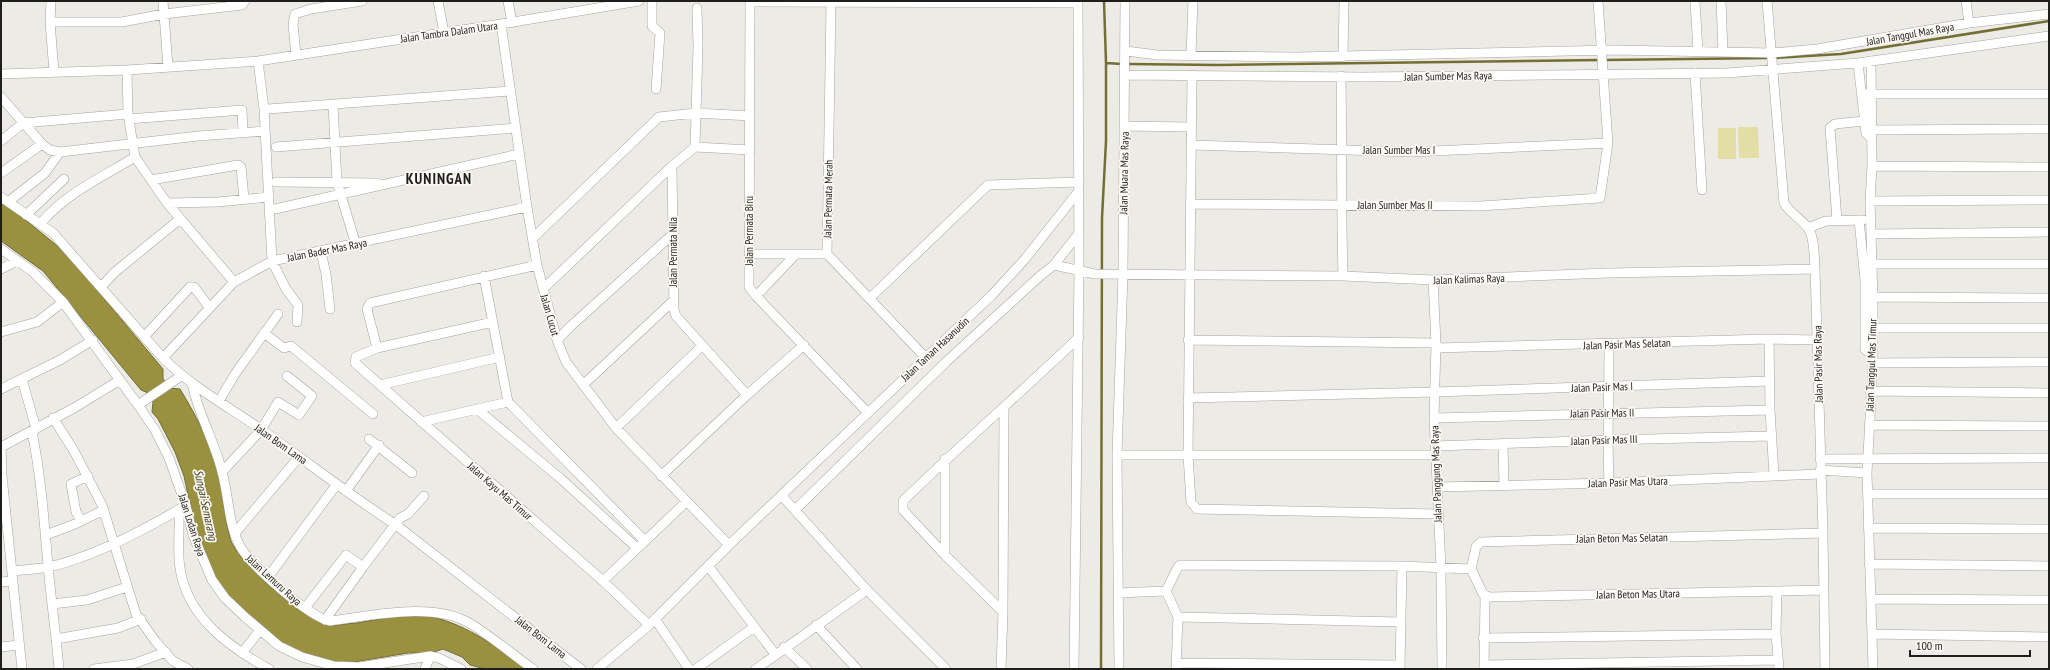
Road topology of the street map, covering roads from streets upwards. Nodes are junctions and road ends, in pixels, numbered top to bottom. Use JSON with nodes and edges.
{"nodes":[{"id":1,"x":52,"y":1,"type":"edge"},
{"id":2,"x":163,"y":1,"type":"edge"},
{"id":3,"x":245,"y":1,"type":"edge"},
{"id":4,"x":362,"y":1,"type":"edge"},
{"id":5,"x":438,"y":1,"type":"edge"},
{"id":6,"x":508,"y":1,"type":"edge"},
{"id":7,"x":639,"y":1,"type":"edge"},
{"id":8,"x":652,"y":1,"type":"edge"},
{"id":9,"x":750,"y":1,"type":"edge"},
{"id":10,"x":1125,"y":1,"type":"edge"},
{"id":11,"x":1193,"y":1,"type":"edge"},
{"id":12,"x":1344,"y":1,"type":"edge"},
{"id":13,"x":1598,"y":1,"type":"edge"},
{"id":14,"x":1695,"y":1,"type":"edge"},
{"id":15,"x":1721,"y":1,"type":"edge"},
{"id":16,"x":1767,"y":1,"type":"edge"},
{"id":17,"x":1966,"y":1,"type":"edge"},
{"id":18,"x":921,"y":2,"type":"edge"},
{"id":19,"x":1042,"y":2,"type":"edge"},
{"id":20,"x":1078,"y":2,"type":"edge"},
{"id":21,"x":831,"y":3,"type":"junction"},
{"id":22,"x":697,"y":8,"type":"dead end"},
{"id":23,"x":164,"y":14,"type":"junction"},
{"id":24,"x":2049,"y":14,"type":"edge"},
{"id":25,"x":50,"y":22,"type":"junction"},
{"id":26,"x":512,"y":22,"type":"junction"},
{"id":27,"x":1969,"y":23,"type":"junction"},
{"id":28,"x":501,"y":24,"type":"junction"},
{"id":29,"x":444,"y":33,"type":"junction"},
{"id":30,"x":2049,"y":36,"type":"edge"},
{"id":31,"x":1601,"y":51,"type":"junction"},
{"id":32,"x":1698,"y":52,"type":"junction"},
{"id":33,"x":1723,"y":52,"type":"junction"},
{"id":34,"x":1126,"y":53,"type":"junction"},
{"id":35,"x":1191,"y":54,"type":"junction"},
{"id":36,"x":1772,"y":54,"type":"junction"},
{"id":37,"x":296,"y":55,"type":"junction"},
{"id":38,"x":1343,"y":56,"type":"junction"},
{"id":39,"x":258,"y":60,"type":"junction"},
{"id":40,"x":1872,"y":61,"type":"junction"},
{"id":41,"x":1858,"y":63,"type":"junction"},
{"id":42,"x":168,"y":67,"type":"junction"},
{"id":43,"x":1772,"y":68,"type":"junction"},
{"id":44,"x":127,"y":70,"type":"junction"},
{"id":45,"x":54,"y":72,"type":"junction"},
{"id":46,"x":1604,"y":72,"type":"junction"},
{"id":47,"x":1695,"y":73,"type":"junction"},
{"id":48,"x":1,"y":74,"type":"edge"},
{"id":49,"x":1125,"y":74,"type":"junction"},
{"id":50,"x":1192,"y":75,"type":"junction"},
{"id":51,"x":1341,"y":76,"type":"junction"},
{"id":52,"x":656,"y":89,"type":"dead end"},
{"id":53,"x":510,"y":91,"type":"junction"},
{"id":54,"x":1862,"y":94,"type":"junction"},
{"id":55,"x":1872,"y":94,"type":"junction"},
{"id":56,"x":2049,"y":94,"type":"edge"},
{"id":57,"x":1,"y":97,"type":"edge"},
{"id":58,"x":333,"y":105,"type":"junction"},
{"id":59,"x":268,"y":109,"type":"dead end"},
{"id":60,"x":696,"y":113,"type":"junction"},
{"id":61,"x":129,"y":116,"type":"junction"},
{"id":62,"x":750,"y":116,"type":"junction"},
{"id":63,"x":1864,"y":121,"type":"junction"},
{"id":64,"x":23,"y":123,"type":"junction"},
{"id":65,"x":1125,"y":126,"type":"junction"},
{"id":66,"x":1191,"y":127,"type":"junction"},
{"id":67,"x":515,"y":128,"type":"junction"},
{"id":68,"x":2049,"y":129,"type":"edge"},
{"id":69,"x":243,"y":132,"type":"junction"},
{"id":70,"x":265,"y":132,"type":"junction"},
{"id":71,"x":1872,"y":134,"type":"junction"},
{"id":72,"x":1,"y":141,"type":"edge"},
{"id":73,"x":335,"y":141,"type":"junction"},
{"id":74,"x":1608,"y":143,"type":"junction"},
{"id":75,"x":42,"y":144,"type":"junction"},
{"id":76,"x":134,"y":144,"type":"junction"},
{"id":77,"x":1191,"y":145,"type":"junction"},
{"id":78,"x":276,"y":147,"type":"dead end"},
{"id":79,"x":695,"y":147,"type":"junction"},
{"id":80,"x":750,"y":150,"type":"junction"},
{"id":81,"x":1343,"y":150,"type":"junction"},
{"id":82,"x":60,"y":152,"type":"junction"},
{"id":83,"x":519,"y":154,"type":"junction"},
{"id":84,"x":135,"y":157,"type":"junction"},
{"id":85,"x":672,"y":166,"type":"junction"},
{"id":86,"x":1872,"y":166,"type":"junction"},
{"id":87,"x":2049,"y":167,"type":"edge"},
{"id":88,"x":1,"y":173,"type":"edge"},
{"id":89,"x":64,"y":179,"type":"dead end"},
{"id":90,"x":151,"y":180,"type":"junction"},
{"id":91,"x":276,"y":182,"type":"dead end"},
{"id":92,"x":337,"y":182,"type":"junction"},
{"id":93,"x":1078,"y":182,"type":"junction"},
{"id":94,"x":391,"y":183,"type":"junction"},
{"id":95,"x":1702,"y":190,"type":"dead end"},
{"id":96,"x":1078,"y":192,"type":"junction"},
{"id":97,"x":342,"y":194,"type":"junction"},
{"id":98,"x":269,"y":197,"type":"junction"},
{"id":99,"x":244,"y":199,"type":"junction"},
{"id":100,"x":4,"y":200,"type":"edge"},
{"id":101,"x":2049,"y":200,"type":"edge"},
{"id":102,"x":1870,"y":201,"type":"junction"},
{"id":103,"x":167,"y":203,"type":"junction"},
{"id":104,"x":1190,"y":204,"type":"junction"},
{"id":105,"x":1340,"y":205,"type":"junction"},
{"id":106,"x":527,"y":207,"type":"junction"},
{"id":107,"x":275,"y":209,"type":"dead end"},
{"id":108,"x":26,"y":215,"type":"junction"},
{"id":109,"x":180,"y":219,"type":"junction"},
{"id":110,"x":1837,"y":220,"type":"junction"},
{"id":111,"x":1859,"y":220,"type":"junction"},
{"id":112,"x":1870,"y":220,"type":"junction"},
{"id":113,"x":40,"y":224,"type":"junction"},
{"id":114,"x":1808,"y":228,"type":"junction"},
{"id":115,"x":2049,"y":232,"type":"edge"},
{"id":116,"x":674,"y":233,"type":"junction"},
{"id":117,"x":1079,"y":233,"type":"junction"},
{"id":118,"x":1871,"y":234,"type":"junction"},
{"id":119,"x":533,"y":238,"type":"junction"},
{"id":120,"x":356,"y":245,"type":"junction"},
{"id":121,"x":1,"y":249,"type":"edge"},
{"id":122,"x":321,"y":252,"type":"junction"},
{"id":123,"x":749,"y":254,"type":"junction"},
{"id":124,"x":796,"y":254,"type":"junction"},
{"id":125,"x":827,"y":254,"type":"junction"},
{"id":126,"x":17,"y":260,"type":"junction"},
{"id":127,"x":272,"y":261,"type":"junction"},
{"id":128,"x":1873,"y":264,"type":"junction"},
{"id":129,"x":2049,"y":264,"type":"edge"},
{"id":130,"x":537,"y":265,"type":"junction"},
{"id":131,"x":1054,"y":265,"type":"junction"},
{"id":132,"x":1,"y":269,"type":"edge"},
{"id":133,"x":1815,"y":269,"type":"junction"},
{"id":134,"x":1079,"y":270,"type":"junction"},
{"id":135,"x":1123,"y":274,"type":"junction"},
{"id":136,"x":1189,"y":275,"type":"junction"},
{"id":137,"x":484,"y":276,"type":"junction"},
{"id":138,"x":1343,"y":276,"type":"junction"},
{"id":139,"x":1433,"y":280,"type":"junction"},
{"id":140,"x":1869,"y":280,"type":"junction"},
{"id":141,"x":234,"y":282,"type":"junction"},
{"id":142,"x":100,"y":287,"type":"junction"},
{"id":143,"x":543,"y":290,"type":"junction"},
{"id":144,"x":756,"y":296,"type":"junction"},
{"id":145,"x":1873,"y":297,"type":"junction"},
{"id":146,"x":870,"y":298,"type":"junction"},
{"id":147,"x":2049,"y":298,"type":"edge"},
{"id":148,"x":673,"y":301,"type":"junction"},
{"id":149,"x":63,"y":302,"type":"junction"},
{"id":150,"x":209,"y":307,"type":"junction"},
{"id":151,"x":330,"y":309,"type":"dead end"},
{"id":152,"x":278,"y":314,"type":"dead end"},
{"id":153,"x":297,"y":322,"type":"dead end"},
{"id":154,"x":493,"y":322,"type":"junction"},
{"id":155,"x":1873,"y":328,"type":"junction"},
{"id":156,"x":2049,"y":328,"type":"edge"},
{"id":157,"x":1,"y":332,"type":"edge"},
{"id":158,"x":264,"y":334,"type":"junction"},
{"id":159,"x":144,"y":337,"type":"junction"},
{"id":160,"x":1078,"y":337,"type":"junction"},
{"id":161,"x":1770,"y":339,"type":"junction"},
{"id":162,"x":93,"y":340,"type":"junction"},
{"id":163,"x":557,"y":340,"type":"junction"},
{"id":164,"x":1188,"y":340,"type":"junction"},
{"id":165,"x":1818,"y":340,"type":"junction"},
{"id":166,"x":1609,"y":344,"type":"junction"},
{"id":167,"x":804,"y":345,"type":"junction"},
{"id":168,"x":702,"y":346,"type":"junction"},
{"id":169,"x":1436,"y":346,"type":"junction"},
{"id":170,"x":377,"y":348,"type":"junction"},
{"id":171,"x":1873,"y":353,"type":"junction"},
{"id":172,"x":500,"y":357,"type":"junction"},
{"id":173,"x":925,"y":357,"type":"junction"},
{"id":174,"x":163,"y":358,"type":"junction"},
{"id":175,"x":2049,"y":362,"type":"edge"},
{"id":176,"x":1872,"y":363,"type":"junction"},
{"id":177,"x":181,"y":376,"type":"junction"},
{"id":178,"x":287,"y":376,"type":"dead end"},
{"id":179,"x":22,"y":379,"type":"junction"},
{"id":180,"x":120,"y":380,"type":"junction"},
{"id":181,"x":1770,"y":381,"type":"junction"},
{"id":182,"x":192,"y":383,"type":"junction"},
{"id":183,"x":380,"y":385,"type":"junction"},
{"id":184,"x":583,"y":385,"type":"junction"},
{"id":185,"x":1609,"y":386,"type":"junction"},
{"id":186,"x":1,"y":389,"type":"edge"},
{"id":187,"x":1870,"y":391,"type":"junction"},
{"id":188,"x":1434,"y":392,"type":"junction"},
{"id":189,"x":2049,"y":393,"type":"edge"},
{"id":190,"x":747,"y":395,"type":"junction"},
{"id":191,"x":1188,"y":398,"type":"junction"},
{"id":192,"x":219,"y":401,"type":"junction"},
{"id":193,"x":508,"y":402,"type":"junction"},
{"id":194,"x":138,"y":405,"type":"junction"},
{"id":195,"x":1004,"y":408,"type":"junction"},
{"id":196,"x":478,"y":410,"type":"junction"},
{"id":197,"x":1770,"y":410,"type":"junction"},
{"id":198,"x":868,"y":413,"type":"junction"},
{"id":199,"x":1610,"y":413,"type":"junction"},
{"id":200,"x":373,"y":414,"type":"dead end"},
{"id":201,"x":53,"y":418,"type":"junction"},
{"id":202,"x":1434,"y":418,"type":"junction"},
{"id":203,"x":421,"y":422,"type":"junction"},
{"id":204,"x":1869,"y":425,"type":"junction"},
{"id":205,"x":2049,"y":426,"type":"edge"},
{"id":206,"x":616,"y":428,"type":"junction"},
{"id":207,"x":34,"y":430,"type":"junction"},
{"id":208,"x":262,"y":430,"type":"junction"},
{"id":209,"x":1771,"y":436,"type":"junction"},
{"id":210,"x":369,"y":439,"type":"dead end"},
{"id":211,"x":1607,"y":440,"type":"junction"},
{"id":212,"x":1503,"y":444,"type":"junction"},
{"id":213,"x":1,"y":446,"type":"edge"},
{"id":214,"x":379,"y":446,"type":"junction"},
{"id":215,"x":1,"y":450,"type":"edge"},
{"id":216,"x":1436,"y":450,"type":"junction"},
{"id":217,"x":1117,"y":455,"type":"junction"},
{"id":218,"x":1188,"y":456,"type":"junction"},
{"id":219,"x":299,"y":457,"type":"junction"},
{"id":220,"x":1867,"y":458,"type":"junction"},
{"id":221,"x":2049,"y":458,"type":"edge"},
{"id":222,"x":945,"y":459,"type":"junction"},
{"id":223,"x":1820,"y":459,"type":"junction"},
{"id":224,"x":222,"y":472,"type":"junction"},
{"id":225,"x":1820,"y":472,"type":"junction"},
{"id":226,"x":412,"y":473,"type":"dead end"},
{"id":227,"x":1867,"y":473,"type":"junction"},
{"id":228,"x":1,"y":476,"type":"edge"},
{"id":229,"x":88,"y":476,"type":"junction"},
{"id":230,"x":661,"y":476,"type":"junction"},
{"id":231,"x":1774,"y":476,"type":"junction"},
{"id":232,"x":1609,"y":483,"type":"junction"},
{"id":233,"x":337,"y":484,"type":"junction"},
{"id":234,"x":1504,"y":485,"type":"junction"},
{"id":235,"x":1437,"y":487,"type":"junction"},
{"id":236,"x":346,"y":491,"type":"junction"},
{"id":237,"x":1868,"y":494,"type":"junction"},
{"id":238,"x":2049,"y":494,"type":"edge"},
{"id":239,"x":424,"y":496,"type":"dead end"},
{"id":240,"x":782,"y":496,"type":"junction"},
{"id":241,"x":686,"y":502,"type":"junction"},
{"id":242,"x":183,"y":508,"type":"junction"},
{"id":243,"x":104,"y":510,"type":"junction"},
{"id":244,"x":795,"y":510,"type":"junction"},
{"id":245,"x":3,"y":512,"type":"edge"},
{"id":246,"x":1437,"y":514,"type":"junction"},
{"id":247,"x":81,"y":520,"type":"junction"},
{"id":248,"x":396,"y":524,"type":"junction"},
{"id":249,"x":1868,"y":528,"type":"junction"},
{"id":250,"x":2049,"y":529,"type":"edge"},
{"id":251,"x":235,"y":533,"type":"junction"},
{"id":252,"x":1823,"y":534,"type":"junction"},
{"id":253,"x":46,"y":535,"type":"junction"},
{"id":254,"x":645,"y":541,"type":"junction"},
{"id":255,"x":114,"y":544,"type":"junction"},
{"id":256,"x":729,"y":545,"type":"junction"},
{"id":257,"x":6,"y":547,"type":"edge"},
{"id":258,"x":637,"y":548,"type":"junction"},
{"id":259,"x":945,"y":555,"type":"junction"},
{"id":260,"x":1869,"y":564,"type":"junction"},
{"id":261,"x":1402,"y":566,"type":"junction"},
{"id":262,"x":2049,"y":566,"type":"edge"},
{"id":263,"x":48,"y":567,"type":"junction"},
{"id":264,"x":363,"y":567,"type":"junction"},
{"id":265,"x":709,"y":567,"type":"junction"},
{"id":266,"x":1441,"y":568,"type":"junction"},
{"id":267,"x":1471,"y":569,"type":"junction"},
{"id":268,"x":12,"y":571,"type":"junction"},
{"id":269,"x":268,"y":576,"type":"junction"},
{"id":270,"x":13,"y":581,"type":"junction"},
{"id":271,"x":603,"y":581,"type":"junction"},
{"id":272,"x":1,"y":582,"type":"edge"},
{"id":273,"x":127,"y":587,"type":"junction"},
{"id":274,"x":867,"y":590,"type":"junction"},
{"id":275,"x":1823,"y":590,"type":"junction"},
{"id":276,"x":1166,"y":591,"type":"junction"},
{"id":277,"x":1777,"y":592,"type":"junction"},
{"id":278,"x":1118,"y":593,"type":"junction"},
{"id":279,"x":1485,"y":596,"type":"junction"},
{"id":280,"x":1872,"y":598,"type":"junction"},
{"id":281,"x":2049,"y":600,"type":"edge"},
{"id":282,"x":52,"y":604,"type":"junction"},
{"id":283,"x":305,"y":608,"type":"junction"},
{"id":284,"x":1003,"y":612,"type":"junction"},
{"id":285,"x":1178,"y":617,"type":"junction"},
{"id":286,"x":141,"y":619,"type":"junction"},
{"id":287,"x":325,"y":620,"type":"junction"},
{"id":288,"x":652,"y":622,"type":"junction"},
{"id":289,"x":1400,"y":622,"type":"junction"},
{"id":290,"x":816,"y":625,"type":"junction"},
{"id":291,"x":754,"y":627,"type":"junction"},
{"id":292,"x":260,"y":630,"type":"junction"},
{"id":293,"x":1776,"y":634,"type":"junction"},
{"id":294,"x":1872,"y":634,"type":"junction"},
{"id":295,"x":2049,"y":637,"type":"edge"},
{"id":296,"x":1484,"y":638,"type":"junction"},
{"id":297,"x":56,"y":639,"type":"junction"},
{"id":298,"x":19,"y":645,"type":"junction"},
{"id":299,"x":1,"y":647,"type":"edge"},
{"id":300,"x":784,"y":647,"type":"junction"},
{"id":301,"x":166,"y":652,"type":"junction"},
{"id":302,"x":242,"y":653,"type":"junction"},
{"id":303,"x":774,"y":654,"type":"junction"},
{"id":304,"x":430,"y":656,"type":"junction"},
{"id":305,"x":1779,"y":665,"type":"edge"},
{"id":306,"x":1177,"y":666,"type":"edge"},
{"id":307,"x":1288,"y":666,"type":"edge"},
{"id":308,"x":1400,"y":667,"type":"edge"},
{"id":309,"x":1484,"y":667,"type":"edge"},
{"id":310,"x":22,"y":669,"type":"edge"},
{"id":311,"x":59,"y":669,"type":"edge"},
{"id":312,"x":94,"y":669,"type":"edge"},
{"id":313,"x":188,"y":669,"type":"edge"},
{"id":314,"x":269,"y":669,"type":"edge"},
{"id":315,"x":425,"y":669,"type":"edge"},
{"id":316,"x":461,"y":669,"type":"edge"},
{"id":317,"x":533,"y":669,"type":"edge"},
{"id":318,"x":581,"y":669,"type":"edge"},
{"id":319,"x":597,"y":669,"type":"edge"},
{"id":320,"x":688,"y":669,"type":"edge"},
{"id":321,"x":696,"y":669,"type":"edge"},
{"id":322,"x":756,"y":669,"type":"edge"},
{"id":323,"x":807,"y":669,"type":"edge"},
{"id":324,"x":857,"y":669,"type":"edge"},
{"id":325,"x":946,"y":669,"type":"edge"},
{"id":326,"x":1001,"y":669,"type":"edge"},
{"id":327,"x":1074,"y":669,"type":"edge"},
{"id":328,"x":1119,"y":669,"type":"edge"},
{"id":329,"x":1442,"y":669,"type":"edge"},
{"id":330,"x":1825,"y":669,"type":"edge"},
{"id":331,"x":1873,"y":669,"type":"edge"}],
"edges":[{"from":1,"to":25,"type":"street"},
{"from":2,"to":23,"type":"street"},
{"from":3,"to":23,"type":"street"},
{"from":4,"to":37,"type":"street"},
{"from":5,"to":29,"type":"street"},
{"from":6,"to":26,"type":"street"},
{"from":7,"to":26,"type":"street","name":"Jalan Tambra Dalam Utara"},
{"from":8,"to":52,"type":"street"},
{"from":9,"to":21,"type":"street"},
{"from":9,"to":62,"type":"street","name":"Jalan Permata Biru"},
{"from":10,"to":34,"type":"street","name":"Jalan Muara Mas Raya"},
{"from":11,"to":35,"type":"street"},
{"from":12,"to":38,"type":"street"},
{"from":13,"to":31,"type":"street"},
{"from":14,"to":32,"type":"street"},
{"from":15,"to":33,"type":"street"},
{"from":16,"to":36,"type":"street"},
{"from":17,"to":27,"type":"street"},
{"from":18,"to":19,"type":"street"},
{"from":18,"to":21,"type":"street"},
{"from":19,"to":20,"type":"street"},
{"from":20,"to":93,"type":"street"},
{"from":21,"to":125,"type":"street","name":"Jalan Permata Merah"},
{"from":22,"to":60,"type":"street"},
{"from":23,"to":25,"type":"street"},
{"from":23,"to":42,"type":"street"},
{"from":24,"to":27,"type":"street","name":"Jalan Tanggul Mas Raya"},
{"from":25,"to":45,"type":"street"},
{"from":26,"to":28,"type":"street","name":"Jalan Tambra Dalam Utara"},
{"from":27,"to":36,"type":"street","name":"Jalan Tanggul Mas Raya"},
{"from":28,"to":29,"type":"street","name":"Jalan Tambra Dalam Utara"},
{"from":28,"to":53,"type":"street","name":"Jalan Cucut"},
{"from":29,"to":37,"type":"street","name":"Jalan Tambra Dalam Utara"},
{"from":30,"to":40,"type":"street","name":"Jalan Tanggul Mas Raya"},
{"from":31,"to":32,"type":"street","name":"Jalan Sumber Mas Raya"},
{"from":31,"to":38,"type":"street","name":"Jalan Sumber Mas Raya"},
{"from":31,"to":46,"type":"street"},
{"from":32,"to":33,"type":"street","name":"Jalan Sumber Mas Raya"},
{"from":33,"to":36,"type":"street","name":"Jalan Sumber Mas Raya"},
{"from":34,"to":35,"type":"street","name":"Jalan Sumber Mas Raya"},
{"from":34,"to":49,"type":"street","name":"Jalan Muara Mas Raya"},
{"from":35,"to":38,"type":"street","name":"Jalan Sumber Mas Raya"},
{"from":36,"to":43,"type":"street"},
{"from":37,"to":39,"type":"street","name":"Jalan Tambra Dalam Utara"},
{"from":39,"to":42,"type":"street","name":"Jalan Tambra Dalam Utara"},
{"from":39,"to":70,"type":"street"},
{"from":40,"to":41,"type":"street","name":"Jalan Tanggul Mas Raya"},
{"from":40,"to":55,"type":"street","name":"Jalan Tanggul Mas Timur"},
{"from":41,"to":43,"type":"street","name":"Jalan Tanggul Mas Raya"},
{"from":41,"to":54,"type":"street"},
{"from":42,"to":44,"type":"street","name":"Jalan Tambra Dalam Utara"},
{"from":43,"to":47,"type":"street","name":"Jalan Sumber Mas Raya"},
{"from":43,"to":114,"type":"street"},
{"from":44,"to":45,"type":"street","name":"Jalan Tambra Dalam Utara"},
{"from":44,"to":61,"type":"street"},
{"from":45,"to":48,"type":"street","name":"Jalan Tambra Dalam Utara"},
{"from":46,"to":47,"type":"street","name":"Jalan Sumber Mas Raya"},
{"from":46,"to":51,"type":"street","name":"Jalan Sumber Mas Raya"},
{"from":46,"to":74,"type":"street"},
{"from":47,"to":95,"type":"street"},
{"from":49,"to":50,"type":"street","name":"Jalan Sumber Mas Raya"},
{"from":49,"to":65,"type":"street","name":"Jalan Muara Mas Raya"},
{"from":50,"to":51,"type":"street","name":"Jalan Sumber Mas Raya"},
{"from":50,"to":66,"type":"street"},
{"from":51,"to":81,"type":"street"},
{"from":53,"to":58,"type":"street"},
{"from":53,"to":67,"type":"street","name":"Jalan Cucut"},
{"from":54,"to":55,"type":"street"},
{"from":54,"to":63,"type":"street"},
{"from":55,"to":56,"type":"street"},
{"from":55,"to":71,"type":"street","name":"Jalan Tanggul Mas Timur"},
{"from":57,"to":64,"type":"street"},
{"from":58,"to":59,"type":"street"},
{"from":58,"to":73,"type":"street"},
{"from":60,"to":62,"type":"street"},
{"from":60,"to":79,"type":"street"},
{"from":60,"to":119,"type":"street"},
{"from":61,"to":64,"type":"street"},
{"from":61,"to":69,"type":"street"},
{"from":61,"to":76,"type":"street"},
{"from":62,"to":80,"type":"street","name":"Jalan Permata Biru"},
{"from":63,"to":71,"type":"street"},
{"from":63,"to":110,"type":"street"},
{"from":64,"to":72,"type":"street"},
{"from":64,"to":75,"type":"street"},
{"from":65,"to":66,"type":"street"},
{"from":65,"to":135,"type":"street","name":"Jalan Muara Mas Raya"},
{"from":66,"to":77,"type":"street"},
{"from":67,"to":73,"type":"street"},
{"from":67,"to":83,"type":"street","name":"Jalan Cucut"},
{"from":68,"to":71,"type":"street"},
{"from":69,"to":70,"type":"street"},
{"from":69,"to":76,"type":"street"},
{"from":70,"to":98,"type":"street"},
{"from":71,"to":86,"type":"street","name":"Jalan Tanggul Mas Timur"},
{"from":73,"to":78,"type":"street"},
{"from":73,"to":92,"type":"street"},
{"from":74,"to":81,"type":"street","name":"Jalan Sumber Mas I"},
{"from":74,"to":105,"type":"street","name":"Jalan Sumber Mas II"},
{"from":75,"to":82,"type":"street"},
{"from":75,"to":88,"type":"street"},
{"from":76,"to":82,"type":"street"},
{"from":76,"to":84,"type":"street"},
{"from":77,"to":81,"type":"street","name":"Jalan Sumber Mas I"},
{"from":77,"to":104,"type":"street"},
{"from":79,"to":80,"type":"street"},
{"from":79,"to":85,"type":"street"},
{"from":80,"to":123,"type":"street","name":"Jalan Permata Biru"},
{"from":81,"to":105,"type":"street"},
{"from":82,"to":100,"type":"street"},
{"from":83,"to":94,"type":"street"},
{"from":83,"to":106,"type":"street","name":"Jalan Cucut"},
{"from":84,"to":90,"type":"street"},
{"from":84,"to":113,"type":"street"},
{"from":85,"to":116,"type":"street","name":"Jalan Permata Nila"},
{"from":85,"to":143,"type":"street"},
{"from":86,"to":87,"type":"street"},
{"from":86,"to":102,"type":"street","name":"Jalan Tanggul Mas Timur"},
{"from":89,"to":108,"type":"street"},
{"from":90,"to":99,"type":"street"},
{"from":90,"to":103,"type":"street"},
{"from":91,"to":92,"type":"street"},
{"from":92,"to":94,"type":"street"},
{"from":92,"to":97,"type":"street"},
{"from":93,"to":96,"type":"street"},
{"from":93,"to":146,"type":"street"},
{"from":94,"to":97,"type":"street"},
{"from":96,"to":117,"type":"street"},
{"from":96,"to":173,"type":"street","name":"Jalan Taman Hasanudin"},
{"from":97,"to":107,"type":"street"},
{"from":97,"to":120,"type":"street"},
{"from":98,"to":99,"type":"street"},
{"from":98,"to":127,"type":"street"},
{"from":99,"to":103,"type":"street"},
{"from":100,"to":108,"type":"street","name":"Jalan Bom Lama"},
{"from":101,"to":102,"type":"street"},
{"from":102,"to":112,"type":"street","name":"Jalan Tanggul Mas Timur"},
{"from":103,"to":109,"type":"street"},
{"from":104,"to":105,"type":"street","name":"Jalan Sumber Mas II"},
{"from":104,"to":136,"type":"street"},
{"from":105,"to":138,"type":"street"},
{"from":106,"to":119,"type":"street","name":"Jalan Cucut"},
{"from":106,"to":120,"type":"street","name":"Jalan Bader Mas Raya"},
{"from":108,"to":113,"type":"street","name":"Jalan Bom Lama"},
{"from":109,"to":141,"type":"street"},
{"from":109,"to":142,"type":"street"},
{"from":110,"to":111,"type":"street"},
{"from":110,"to":114,"type":"street"},
{"from":111,"to":112,"type":"street"},
{"from":111,"to":140,"type":"street"},
{"from":112,"to":118,"type":"street","name":"Jalan Tanggul Mas Timur"},
{"from":113,"to":142,"type":"street","name":"Jalan Bom Lama"},
{"from":114,"to":133,"type":"street","name":"Jalan Pasir Mas Raya"},
{"from":115,"to":118,"type":"street"},
{"from":116,"to":148,"type":"street","name":"Jalan Permata Nila"},
{"from":116,"to":163,"type":"street"},
{"from":117,"to":131,"type":"street","name":"Jalan Taman Hasanudin"},
{"from":117,"to":134,"type":"street"},
{"from":118,"to":128,"type":"street","name":"Jalan Tanggul Mas Timur"},
{"from":119,"to":130,"type":"street","name":"Jalan Cucut"},
{"from":120,"to":122,"type":"street","name":"Jalan Bader Mas Raya"},
{"from":121,"to":126,"type":"street","name":"Jalan Lodan Raya"},
{"from":122,"to":127,"type":"street","name":"Jalan Bader Mas Raya"},
{"from":122,"to":151,"type":"street"},
{"from":123,"to":124,"type":"street"},
{"from":123,"to":144,"type":"street","name":"Jalan Permata Biru"},
{"from":124,"to":125,"type":"street"},
{"from":124,"to":144,"type":"street"},
{"from":125,"to":146,"type":"street","name":"Jalan Permata Merah"},
{"from":126,"to":132,"type":"street"},
{"from":126,"to":149,"type":"street","name":"Jalan Lodan Raya"},
{"from":127,"to":141,"type":"street","name":"Jalan Bader Mas Raya"},
{"from":127,"to":153,"type":"street"},
{"from":128,"to":129,"type":"street"},
{"from":128,"to":140,"type":"street","name":"Jalan Tanggul Mas Timur"},
{"from":130,"to":137,"type":"street"},
{"from":130,"to":143,"type":"street","name":"Jalan Cucut"},
{"from":131,"to":134,"type":"street","name":"Jalan Kalimas Raya"},
{"from":131,"to":244,"type":"street","name":"Jalan Taman Hasanudin"},
{"from":133,"to":139,"type":"street","name":"Jalan Kalimas Raya"},
{"from":133,"to":165,"type":"street","name":"Jalan Pasir Mas Raya"},
{"from":134,"to":135,"type":"street","name":"Jalan Kalimas Raya"},
{"from":134,"to":160,"type":"street"},
{"from":135,"to":136,"type":"street","name":"Jalan Kalimas Raya"},
{"from":135,"to":217,"type":"street","name":"Jalan Muara Mas Raya"},
{"from":136,"to":138,"type":"street","name":"Jalan Kalimas Raya"},
{"from":136,"to":164,"type":"street"},
{"from":137,"to":154,"type":"street"},
{"from":137,"to":170,"type":"street"},
{"from":138,"to":139,"type":"street","name":"Jalan Kalimas Raya"},
{"from":139,"to":169,"type":"street","name":"Jalan Panggung Mas Raya"},
{"from":140,"to":145,"type":"street","name":"Jalan Tanggul Mas Timur"},
{"from":140,"to":171,"type":"street"},
{"from":141,"to":150,"type":"street","name":"Jalan Bader Mas Raya"},
{"from":142,"to":159,"type":"street","name":"Jalan Bom Lama"},
{"from":143,"to":163,"type":"street","name":"Jalan Cucut"},
{"from":144,"to":167,"type":"street","name":"Jalan Permata Biru"},
{"from":145,"to":147,"type":"street"},
{"from":145,"to":155,"type":"street","name":"Jalan Tanggul Mas Timur"},
{"from":146,"to":173,"type":"street","name":"Jalan Permata Merah"},
{"from":148,"to":168,"type":"street","name":"Jalan Permata Nila"},
{"from":148,"to":184,"type":"street"},
{"from":149,"to":157,"type":"street"},
{"from":149,"to":162,"type":"street","name":"Jalan Lodan Raya"},
{"from":150,"to":159,"type":"street"},
{"from":150,"to":174,"type":"street","name":"Jalan Bader Mas Raya"},
{"from":152,"to":158,"type":"street"},
{"from":154,"to":170,"type":"street"},
{"from":154,"to":172,"type":"street"},
{"from":155,"to":156,"type":"street"},
{"from":155,"to":171,"type":"street","name":"Jalan Tanggul Mas Timur"},
{"from":158,"to":192,"type":"street"},
{"from":158,"to":200,"type":"street"},
{"from":159,"to":174,"type":"street","name":"Jalan Bom Lama"},
{"from":160,"to":195,"type":"street"},
{"from":160,"to":327,"type":"street"},
{"from":161,"to":165,"type":"street","name":"Jalan Pasir Mas Selatan"},
{"from":161,"to":166,"type":"street","name":"Jalan Pasir Mas Selatan"},
{"from":161,"to":181,"type":"street"},
{"from":162,"to":179,"type":"street"},
{"from":162,"to":180,"type":"street","name":"Jalan Lodan Raya"},
{"from":163,"to":184,"type":"street","name":"Jalan Cucut"},
{"from":164,"to":169,"type":"street","name":"Jalan Pasir Mas Selatan"},
{"from":164,"to":191,"type":"street"},
{"from":165,"to":223,"type":"street","name":"Jalan Pasir Mas Raya"},
{"from":166,"to":169,"type":"street","name":"Jalan Pasir Mas Selatan"},
{"from":166,"to":185,"type":"street"},
{"from":167,"to":190,"type":"street"},
{"from":167,"to":198,"type":"street","name":"Jalan Permata Biru"},
{"from":168,"to":190,"type":"street","name":"Jalan Permata Nila"},
{"from":168,"to":206,"type":"street"},
{"from":169,"to":188,"type":"street","name":"Jalan Panggung Mas Raya"},
{"from":170,"to":183,"type":"street","name":"Jalan Kayu Mas Timur"},
{"from":171,"to":176,"type":"street","name":"Jalan Tanggul Mas Timur"},
{"from":172,"to":183,"type":"street"},
{"from":172,"to":193,"type":"street"},
{"from":173,"to":198,"type":"street","name":"Jalan Taman Hasanudin"},
{"from":174,"to":177,"type":"street","name":"Jalan Bom Lama"},
{"from":175,"to":176,"type":"street"},
{"from":176,"to":187,"type":"street","name":"Jalan Tanggul Mas Timur"},
{"from":177,"to":182,"type":"street","name":"Jalan Bom Lama"},
{"from":177,"to":194,"type":"street"},
{"from":178,"to":208,"type":"street"},
{"from":179,"to":186,"type":"street"},
{"from":179,"to":207,"type":"street"},
{"from":180,"to":194,"type":"street","name":"Jalan Lodan Raya"},
{"from":180,"to":201,"type":"street"},
{"from":181,"to":185,"type":"street","name":"Jalan Pasir Mas I"},
{"from":181,"to":197,"type":"street"},
{"from":182,"to":192,"type":"street","name":"Jalan Bom Lama"},
{"from":182,"to":224,"type":"street","name":"Jalan Lemuru Raya"},
{"from":183,"to":203,"type":"street","name":"Jalan Kayu Mas Timur"},
{"from":184,"to":206,"type":"street","name":"Jalan Cucut"},
{"from":185,"to":188,"type":"street","name":"Jalan Pasir Mas I"},
{"from":185,"to":199,"type":"street"},
{"from":187,"to":189,"type":"street"},
{"from":187,"to":204,"type":"street","name":"Jalan Tanggul Mas Timur"},
{"from":188,"to":191,"type":"street","name":"Jalan Pasir Mas I"},
{"from":188,"to":202,"type":"street","name":"Jalan Panggung Mas Raya"},
{"from":190,"to":230,"type":"street"},
{"from":191,"to":218,"type":"street"},
{"from":192,"to":208,"type":"street","name":"Jalan Bom Lama"},
{"from":193,"to":196,"type":"street"},
{"from":193,"to":254,"type":"street"},
{"from":194,"to":242,"type":"street","name":"Jalan Lodan Raya"},
{"from":195,"to":222,"type":"street"},
{"from":195,"to":284,"type":"street"},
{"from":196,"to":203,"type":"street"},
{"from":196,"to":258,"type":"street"},
{"from":197,"to":199,"type":"street","name":"Jalan Pasir Mas II"},
{"from":197,"to":209,"type":"street"},
{"from":198,"to":240,"type":"street","name":"Jalan Taman Hasanudin"},
{"from":199,"to":202,"type":"street","name":"Jalan Pasir Mas II"},
{"from":199,"to":211,"type":"street"},
{"from":201,"to":207,"type":"street"},
{"from":201,"to":229,"type":"street"},
{"from":202,"to":216,"type":"street","name":"Jalan Panggung Mas Raya"},
{"from":203,"to":271,"type":"street","name":"Jalan Kayu Mas Timur"},
{"from":204,"to":205,"type":"street"},
{"from":204,"to":220,"type":"street","name":"Jalan Tanggul Mas Timur"},
{"from":206,"to":230,"type":"street","name":"Jalan Cucut"},
{"from":207,"to":213,"type":"street"},
{"from":207,"to":253,"type":"street"},
{"from":208,"to":219,"type":"street","name":"Jalan Bom Lama"},
{"from":208,"to":224,"type":"street"},
{"from":209,"to":211,"type":"street","name":"Jalan Pasir Mas III"},
{"from":209,"to":231,"type":"street"},
{"from":210,"to":214,"type":"street"},
{"from":211,"to":212,"type":"street","name":"Jalan Pasir Mas III"},
{"from":211,"to":232,"type":"street"},
{"from":212,"to":216,"type":"street","name":"Jalan Pasir Mas III"},
{"from":212,"to":234,"type":"street"},
{"from":213,"to":215,"type":"street"},
{"from":214,"to":226,"type":"street"},
{"from":214,"to":236,"type":"street"},
{"from":215,"to":228,"type":"street"},
{"from":216,"to":218,"type":"street","name":"Jalan Pasir Mas III"},
{"from":216,"to":235,"type":"street","name":"Jalan Panggung Mas Raya"},
{"from":217,"to":218,"type":"street","name":"Jalan Pasir Mas III"},
{"from":217,"to":278,"type":"street","name":"Jalan Muara Mas Raya"},
{"from":218,"to":246,"type":"street"},
{"from":219,"to":233,"type":"street","name":"Jalan Bom Lama"},
{"from":219,"to":251,"type":"street"},
{"from":220,"to":221,"type":"street"},
{"from":220,"to":223,"type":"street"},
{"from":220,"to":227,"type":"street","name":"Jalan Tanggul Mas Timur"},
{"from":222,"to":259,"type":"street"},
{"from":222,"to":259,"type":"street"},
{"from":223,"to":225,"type":"street","name":"Jalan Pasir Mas Raya"},
{"from":224,"to":251,"type":"street","name":"Jalan Lemuru Raya"},
{"from":225,"to":227,"type":"street","name":"Jalan Pasir Mas Utara"},
{"from":225,"to":231,"type":"street","name":"Jalan Pasir Mas Utara"},
{"from":225,"to":252,"type":"street","name":"Jalan Pasir Mas Raya"},
{"from":227,"to":237,"type":"street","name":"Jalan Tanggul Mas Timur"},
{"from":228,"to":245,"type":"street"},
{"from":229,"to":243,"type":"street"},
{"from":229,"to":247,"type":"street"},
{"from":230,"to":241,"type":"street","name":"Jalan Cucut"},
{"from":231,"to":232,"type":"street","name":"Jalan Pasir Mas Utara"},
{"from":232,"to":234,"type":"street","name":"Jalan Pasir Mas Utara"},
{"from":233,"to":236,"type":"street","name":"Jalan Bom Lama"},
{"from":233,"to":269,"type":"street"},
{"from":234,"to":235,"type":"street","name":"Jalan Pasir Mas Utara"},
{"from":235,"to":246,"type":"street","name":"Jalan Panggung Mas Raya"},
{"from":236,"to":248,"type":"street","name":"Jalan Bom Lama"},
{"from":237,"to":238,"type":"street"},
{"from":237,"to":249,"type":"street","name":"Jalan Tanggul Mas Timur"},
{"from":239,"to":248,"type":"street"},
{"from":240,"to":244,"type":"street"},
{"from":240,"to":256,"type":"street","name":"Jalan Taman Hasanudin"},
{"from":241,"to":254,"type":"street"},
{"from":241,"to":256,"type":"street","name":"Jalan Cucut"},
{"from":242,"to":255,"type":"street"},
{"from":242,"to":292,"type":"street","name":"Jalan Lodan Raya"},
{"from":242,"to":302,"type":"street"},
{"from":243,"to":247,"type":"street"},
{"from":243,"to":255,"type":"street"},
{"from":244,"to":274,"type":"street"},
{"from":245,"to":257,"type":"street"},
{"from":246,"to":266,"type":"street","name":"Jalan Panggung Mas Raya"},
{"from":247,"to":253,"type":"street"},
{"from":248,"to":264,"type":"street"},
{"from":248,"to":318,"type":"street","name":"Jalan Bom Lama"},
{"from":249,"to":250,"type":"street"},
{"from":249,"to":260,"type":"street","name":"Jalan Tanggul Mas Timur"},
{"from":251,"to":269,"type":"street","name":"Jalan Lemuru Raya"},
{"from":252,"to":267,"type":"street","name":"Jalan Beton Mas Selatan"},
{"from":252,"to":275,"type":"street","name":"Jalan Pasir Mas Raya"},
{"from":253,"to":263,"type":"street"},
{"from":254,"to":258,"type":"street"},
{"from":255,"to":263,"type":"street"},
{"from":255,"to":273,"type":"street"},
{"from":256,"to":265,"type":"street","name":"Jalan Taman Hasanudin"},
{"from":257,"to":268,"type":"street"},
{"from":258,"to":271,"type":"street"},
{"from":259,"to":284,"type":"street"},
{"from":260,"to":262,"type":"street"},
{"from":260,"to":280,"type":"street","name":"Jalan Tanggul Mas Timur"},
{"from":261,"to":266,"type":"street"},
{"from":261,"to":276,"type":"street"},
{"from":261,"to":289,"type":"street"},
{"from":263,"to":268,"type":"street"},
{"from":263,"to":282,"type":"street"},
{"from":264,"to":283,"type":"street"},
{"from":264,"to":287,"type":"street"},
{"from":265,"to":288,"type":"street","name":"Jalan Taman Hasanudin"},
{"from":265,"to":291,"type":"street"},
{"from":266,"to":267,"type":"street"},
{"from":266,"to":329,"type":"street","name":"Jalan Panggung Mas Raya"},
{"from":267,"to":279,"type":"street"},
{"from":268,"to":270,"type":"street"},
{"from":269,"to":283,"type":"street","name":"Jalan Lemuru Raya"},
{"from":270,"to":272,"type":"street"},
{"from":270,"to":298,"type":"street"},
{"from":271,"to":288,"type":"street","name":"Jalan Kayu Mas Timur"},
{"from":273,"to":282,"type":"street"},
{"from":273,"to":286,"type":"street"},
{"from":274,"to":290,"type":"street"},
{"from":274,"to":325,"type":"street"},
{"from":275,"to":277,"type":"street","name":"Jalan Beton Mas Utara"},
{"from":275,"to":330,"type":"street","name":"Jalan Pasir Mas Raya"},
{"from":276,"to":278,"type":"street"},
{"from":276,"to":285,"type":"street"},
{"from":277,"to":279,"type":"street","name":"Jalan Beton Mas Utara"},
{"from":277,"to":293,"type":"street"},
{"from":278,"to":328,"type":"street","name":"Jalan Muara Mas Raya"},
{"from":279,"to":296,"type":"street"},
{"from":280,"to":281,"type":"street"},
{"from":280,"to":294,"type":"street","name":"Jalan Tanggul Mas Timur"},
{"from":282,"to":297,"type":"street"},
{"from":283,"to":287,"type":"street","name":"Jalan Lemuru Raya"},
{"from":284,"to":326,"type":"street"},
{"from":285,"to":289,"type":"street"},
{"from":285,"to":306,"type":"street"},
{"from":286,"to":297,"type":"street"},
{"from":286,"to":301,"type":"street"},
{"from":287,"to":317,"type":"street"},
{"from":288,"to":319,"type":"street","name":"Jalan Taman Hasanudin"},
{"from":288,"to":320,"type":"street","name":"Jalan Kayu Mas Timur"},
{"from":289,"to":308,"type":"street"},
{"from":290,"to":300,"type":"street"},
{"from":290,"to":324,"type":"street"},
{"from":291,"to":303,"type":"street"},
{"from":291,"to":321,"type":"street"},
{"from":292,"to":302,"type":"street"},
{"from":292,"to":304,"type":"street","name":"Jalan Lodan Raya"},
{"from":293,"to":296,"type":"street"},
{"from":293,"to":305,"type":"street"},
{"from":294,"to":295,"type":"street"},
{"from":294,"to":331,"type":"street","name":"Jalan Tanggul Mas Timur"},
{"from":296,"to":309,"type":"street"},
{"from":297,"to":311,"type":"street"},
{"from":298,"to":299,"type":"street"},
{"from":298,"to":310,"type":"street"},
{"from":300,"to":303,"type":"street"},
{"from":300,"to":323,"type":"street"},
{"from":301,"to":312,"type":"street"},
{"from":301,"to":313,"type":"street"},
{"from":302,"to":314,"type":"street"},
{"from":303,"to":322,"type":"street"},
{"from":304,"to":315,"type":"street"},
{"from":304,"to":316,"type":"street","name":"Jalan Lodan Raya"},
{"from":305,"to":309,"type":"street"},
{"from":306,"to":307,"type":"street"},
{"from":307,"to":308,"type":"street"}]}
